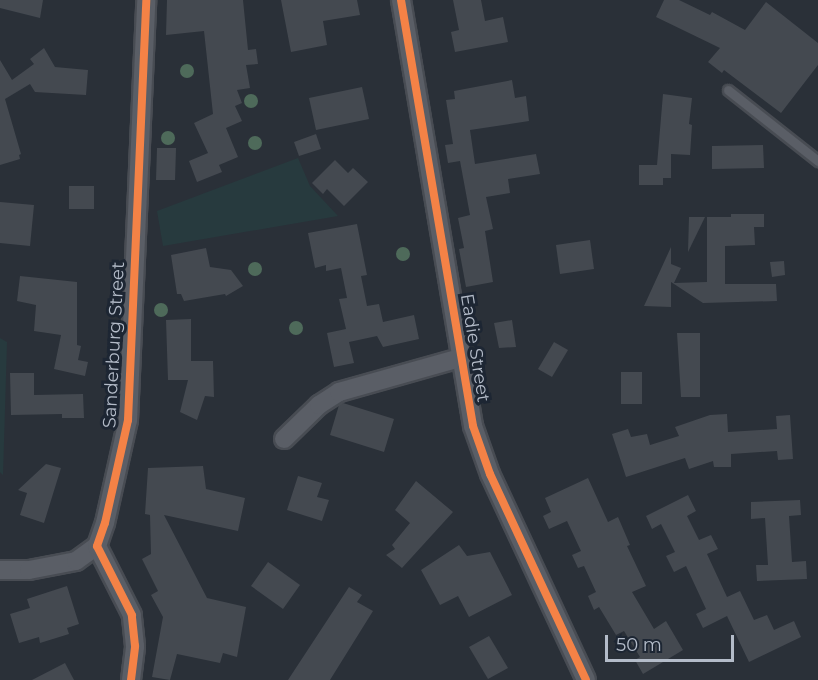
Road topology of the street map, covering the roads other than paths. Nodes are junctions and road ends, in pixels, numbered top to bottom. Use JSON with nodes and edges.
{"nodes":[{"id":1,"x":146,"y":0,"type":"edge"},
{"id":2,"x":401,"y":0,"type":"edge"},
{"id":3,"x":728,"y":90,"type":"dead end"},
{"id":4,"x":818,"y":161,"type":"edge"},
{"id":5,"x":460,"y":358,"type":"junction"},
{"id":6,"x":284,"y":439,"type":"dead end"},
{"id":7,"x":97,"y":546,"type":"junction"},
{"id":8,"x":0,"y":570,"type":"edge"},
{"id":9,"x":131,"y":680,"type":"edge"},
{"id":10,"x":586,"y":680,"type":"edge"}],
"edges":[{"from":1,"to":7,"type":"street","name":"Sanderburg Street"},
{"from":2,"to":5,"type":"street","name":"Eadie Street"},
{"from":3,"to":4,"type":"lane"},
{"from":5,"to":6,"type":"street"},
{"from":5,"to":10,"type":"street","name":"Eadie Street"},
{"from":7,"to":8,"type":"street"},
{"from":7,"to":9,"type":"street"}]}
